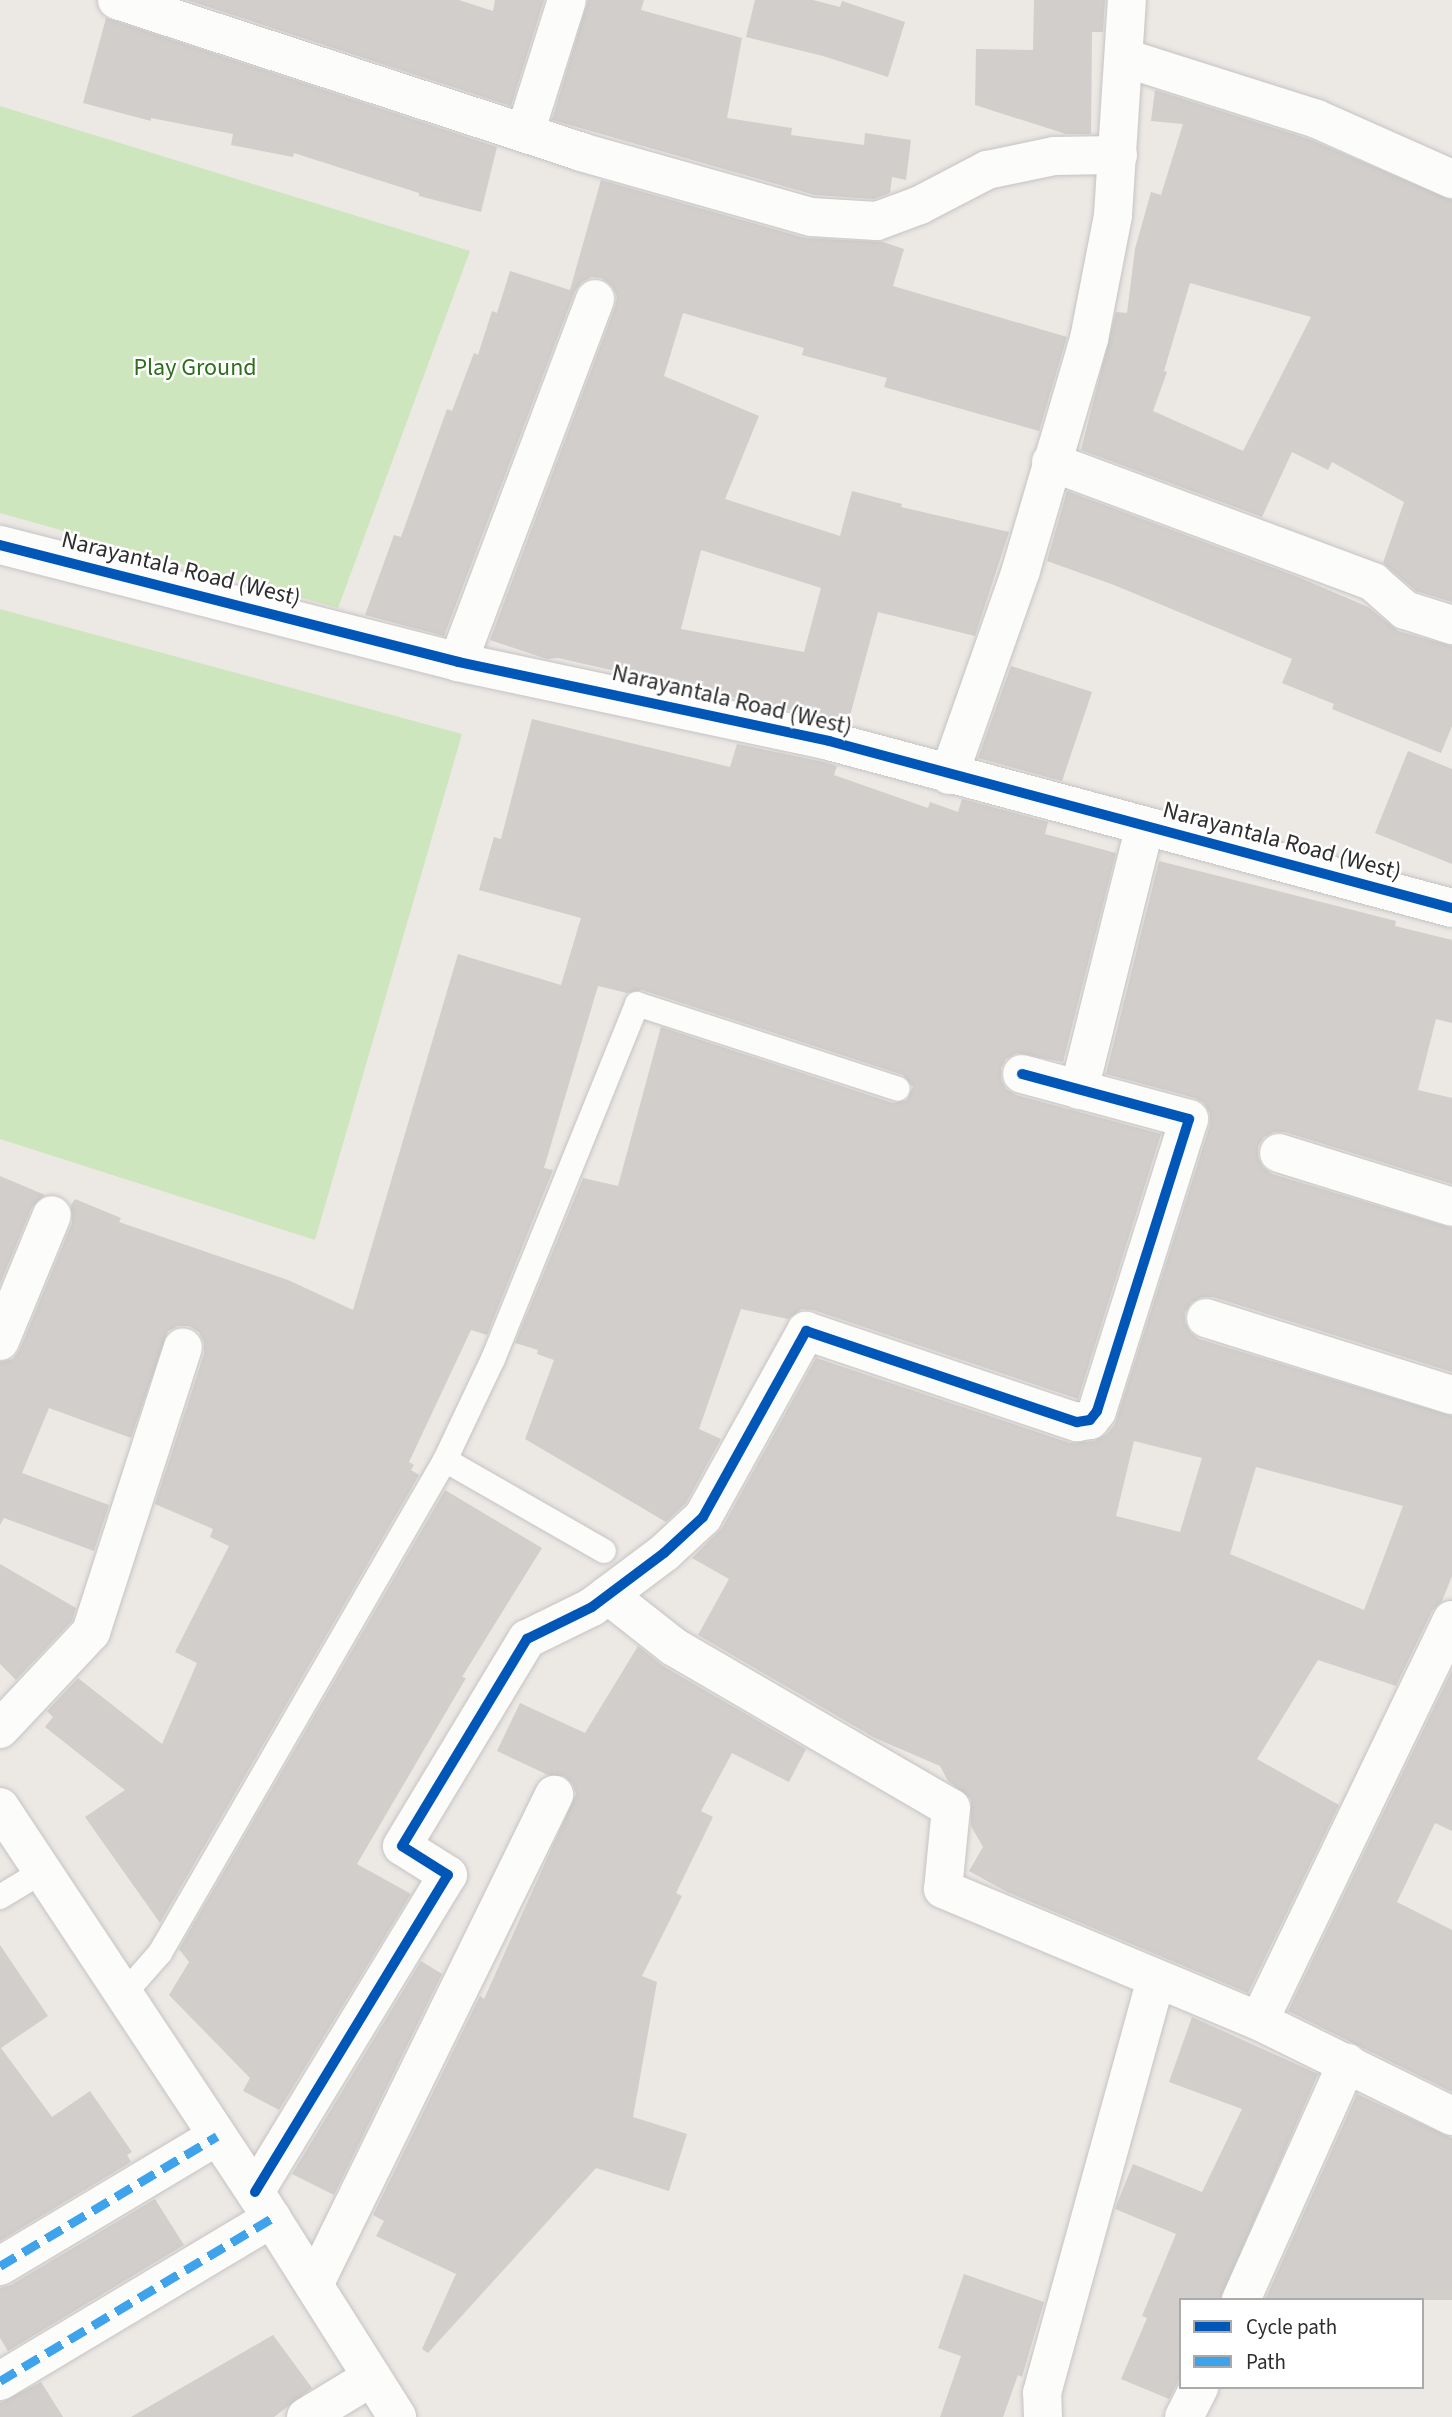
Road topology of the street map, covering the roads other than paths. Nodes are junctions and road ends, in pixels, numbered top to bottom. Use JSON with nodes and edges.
{"nodes":[{"id":1,"x":117,"y":0,"type":"edge"},
{"id":2,"x":567,"y":0,"type":"edge"},
{"id":3,"x":1128,"y":0,"type":"edge"},
{"id":4,"x":1125,"y":58,"type":"junction"},
{"id":5,"x":525,"y":133,"type":"junction"},
{"id":6,"x":1118,"y":155,"type":"junction"},
{"id":7,"x":1452,"y":179,"type":"edge"},
{"id":8,"x":595,"y":299,"type":"dead end"},
{"id":9,"x":1051,"y":462,"type":"junction"},
{"id":10,"x":0,"y":545,"type":"edge"},
{"id":11,"x":1452,"y":625,"type":"edge"},
{"id":12,"x":458,"y":662,"type":"junction"},
{"id":13,"x":949,"y":775,"type":"junction"},
{"id":14,"x":1145,"y":826,"type":"junction"},
{"id":15,"x":1452,"y":908,"type":"edge"},
{"id":16,"x":1022,"y":1074,"type":"dead end"},
{"id":17,"x":898,"y":1089,"type":"dead end"},
{"id":18,"x":1079,"y":1090,"type":"junction"},
{"id":19,"x":1279,"y":1153,"type":"dead end"},
{"id":20,"x":1452,"y":1207,"type":"edge"},
{"id":21,"x":52,"y":1215,"type":"dead end"},
{"id":22,"x":1206,"y":1318,"type":"dead end"},
{"id":23,"x":0,"y":1341,"type":"edge"},
{"id":24,"x":183,"y":1348,"type":"dead end"},
{"id":25,"x":1452,"y":1395,"type":"edge"},
{"id":26,"x":444,"y":1460,"type":"junction"},
{"id":27,"x":604,"y":1551,"type":"dead end"},
{"id":28,"x":608,"y":1595,"type":"junction"},
{"id":29,"x":1452,"y":1620,"type":"edge"},
{"id":30,"x":0,"y":1728,"type":"edge"},
{"id":31,"x":554,"y":1795,"type":"dead end"},
{"id":32,"x":0,"y":1807,"type":"edge"},
{"id":33,"x":43,"y":1871,"type":"junction"},
{"id":34,"x":0,"y":1897,"type":"edge"},
{"id":35,"x":1156,"y":1979,"type":"junction"},
{"id":36,"x":123,"y":1996,"type":"junction"},
{"id":37,"x":1259,"y":2021,"type":"junction"},
{"id":38,"x":1347,"y":2063,"type":"junction"},
{"id":39,"x":1452,"y":2116,"type":"edge"},
{"id":40,"x":217,"y":2136,"type":"junction"},
{"id":41,"x":263,"y":2205,"type":"junction"},
{"id":42,"x":0,"y":2266,"type":"edge"},
{"id":43,"x":314,"y":2285,"type":"junction"},
{"id":44,"x":1242,"y":2298,"type":"edge"},
{"id":45,"x":372,"y":2377,"type":"junction"},
{"id":46,"x":0,"y":2381,"type":"edge"},
{"id":47,"x":1198,"y":2389,"type":"edge"},
{"id":48,"x":1040,"y":2414,"type":"edge"},
{"id":49,"x":306,"y":2417,"type":"edge"},
{"id":50,"x":397,"y":2417,"type":"edge"},
{"id":51,"x":1184,"y":2417,"type":"edge"}],
"edges":[{"from":1,"to":5,"type":"street"},
{"from":2,"to":5,"type":"street"},
{"from":3,"to":4,"type":"street"},
{"from":4,"to":6,"type":"street"},
{"from":4,"to":7,"type":"street"},
{"from":5,"to":6,"type":"street"},
{"from":6,"to":9,"type":"street"},
{"from":8,"to":12,"type":"street"},
{"from":9,"to":11,"type":"street"},
{"from":9,"to":13,"type":"street"},
{"from":10,"to":12,"type":"street","name":"Narayantala Road (West)"},
{"from":12,"to":13,"type":"street","name":"Narayantala Road (West)"},
{"from":13,"to":14,"type":"street","name":"Narayantala Road (West)"},
{"from":14,"to":15,"type":"street","name":"Narayantala Road (West)"},
{"from":14,"to":18,"type":"street"},
{"from":16,"to":18,"type":"street"},
{"from":17,"to":26,"type":"lane"},
{"from":18,"to":28,"type":"street"},
{"from":19,"to":20,"type":"street"},
{"from":21,"to":23,"type":"street"},
{"from":22,"to":25,"type":"street"},
{"from":24,"to":30,"type":"street"},
{"from":26,"to":27,"type":"lane"},
{"from":26,"to":36,"type":"lane"},
{"from":28,"to":35,"type":"street"},
{"from":28,"to":41,"type":"street"},
{"from":29,"to":37,"type":"street"},
{"from":31,"to":43,"type":"street"},
{"from":32,"to":33,"type":"street"},
{"from":33,"to":34,"type":"lane"},
{"from":33,"to":36,"type":"street"},
{"from":35,"to":37,"type":"street"},
{"from":35,"to":48,"type":"street"},
{"from":36,"to":40,"type":"street"},
{"from":37,"to":38,"type":"street"},
{"from":38,"to":39,"type":"street"},
{"from":38,"to":44,"type":"street"},
{"from":40,"to":41,"type":"street"},
{"from":40,"to":42,"type":"street"},
{"from":41,"to":43,"type":"street"},
{"from":41,"to":46,"type":"street"},
{"from":43,"to":45,"type":"street"},
{"from":45,"to":49,"type":"street"},
{"from":45,"to":50,"type":"street"},
{"from":47,"to":51,"type":"street"}]}
